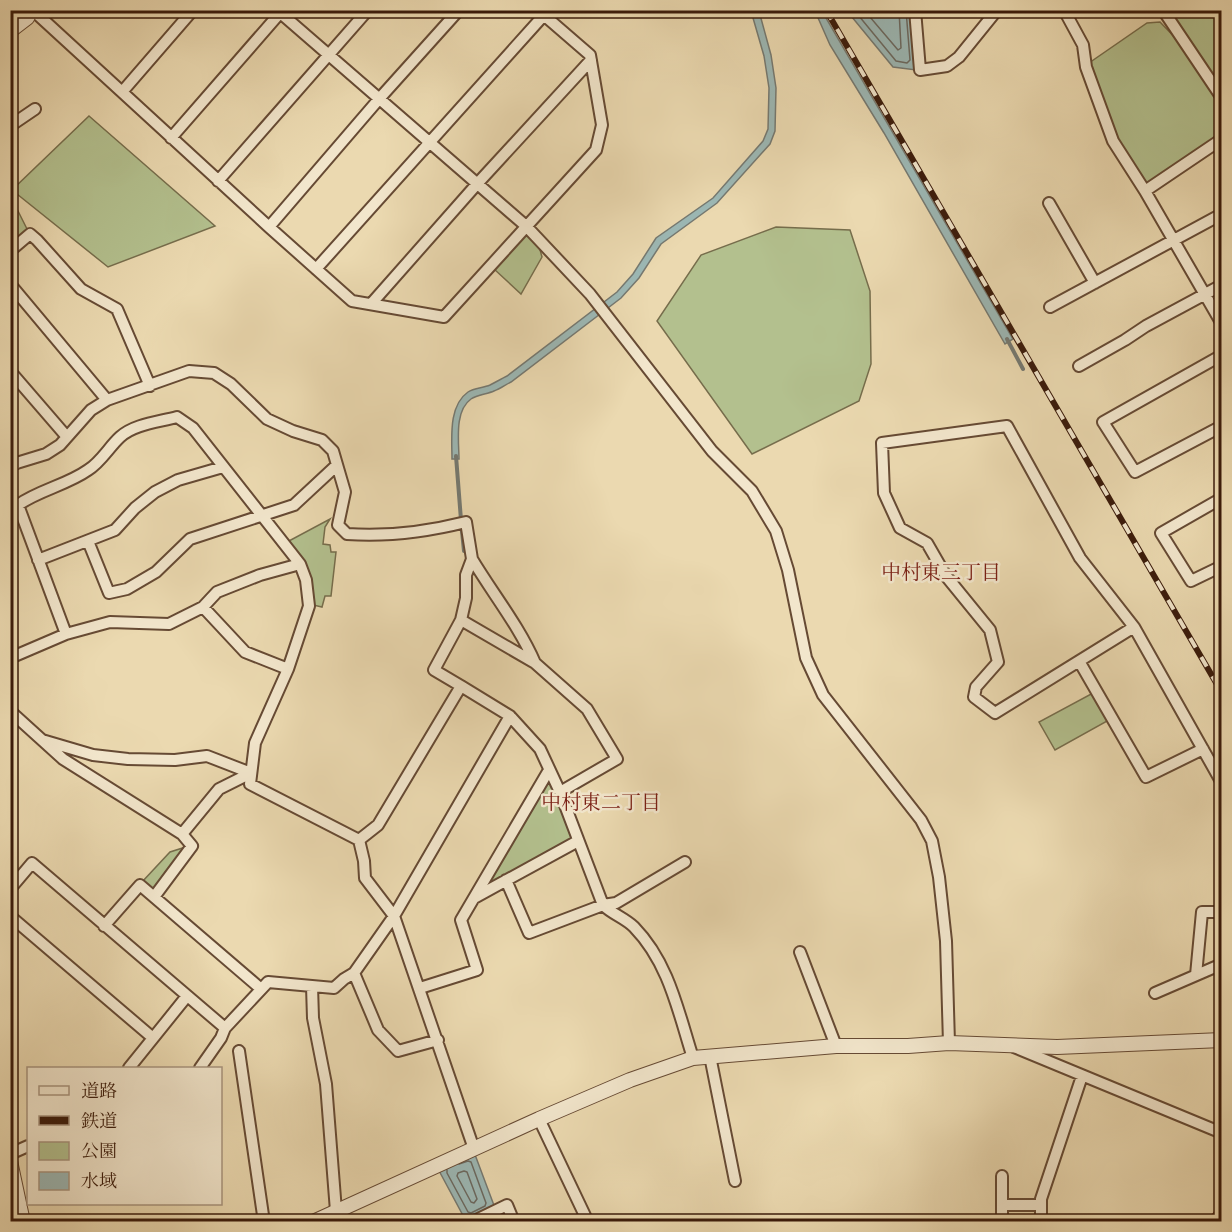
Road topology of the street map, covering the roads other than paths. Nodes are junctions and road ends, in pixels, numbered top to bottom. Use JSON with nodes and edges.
{"nodes":[{"id":1,"x":58,"y":10,"type":"edge"},
{"id":2,"x":193,"y":10,"type":"edge"},
{"id":3,"x":368,"y":10,"type":"edge"},
{"id":4,"x":459,"y":10,"type":"edge"},
{"id":5,"x":915,"y":10,"type":"edge"},
{"id":6,"x":997,"y":10,"type":"edge"},
{"id":7,"x":1064,"y":10,"type":"edge"},
{"id":8,"x":1163,"y":10,"type":"edge"},
{"id":9,"x":33,"y":12,"type":"edge"},
{"id":10,"x":278,"y":12,"type":"edge"},
{"id":11,"x":541,"y":13,"type":"edge"},
{"id":12,"x":10,"y":31,"type":"edge"},
{"id":13,"x":328,"y":54,"type":"junction"},
{"id":14,"x":591,"y":60,"type":"junction"},
{"id":15,"x":122,"y":93,"type":"junction"},
{"id":16,"x":1221,"y":98,"type":"edge"},
{"id":17,"x":379,"y":99,"type":"junction"},
{"id":18,"x":35,"y":109,"type":"dead end"},
{"id":19,"x":10,"y":126,"type":"edge"},
{"id":20,"x":171,"y":138,"type":"junction"},
{"id":21,"x":1221,"y":140,"type":"edge"},
{"id":22,"x":429,"y":142,"type":"junction"},
{"id":23,"x":218,"y":181,"type":"junction"},
{"id":24,"x":477,"y":184,"type":"junction"},
{"id":25,"x":1145,"y":190,"type":"junction"},
{"id":26,"x":1049,"y":203,"type":"dead end"},
{"id":27,"x":1221,"y":214,"type":"edge"},
{"id":28,"x":526,"y":226,"type":"junction"},
{"id":29,"x":269,"y":227,"type":"junction"},
{"id":30,"x":1174,"y":241,"type":"junction"},
{"id":31,"x":10,"y":251,"type":"edge"},
{"id":32,"x":316,"y":269,"type":"junction"},
{"id":33,"x":1095,"y":283,"type":"junction"},
{"id":34,"x":10,"y":284,"type":"edge"},
{"id":35,"x":1221,"y":285,"type":"edge"},
{"id":36,"x":1205,"y":295,"type":"junction"},
{"id":37,"x":371,"y":304,"type":"junction"},
{"id":38,"x":1050,"y":307,"type":"dead end"},
{"id":39,"x":1221,"y":324,"type":"edge"},
{"id":40,"x":1221,"y":355,"type":"edge"},
{"id":41,"x":1079,"y":366,"type":"dead end"},
{"id":42,"x":10,"y":371,"type":"edge"},
{"id":43,"x":150,"y":386,"type":"junction"},
{"id":44,"x":107,"y":400,"type":"junction"},
{"id":45,"x":1221,"y":426,"type":"edge"},
{"id":46,"x":67,"y":437,"type":"junction"},
{"id":47,"x":11,"y":463,"type":"edge"},
{"id":48,"x":337,"y":465,"type":"junction"},
{"id":49,"x":223,"y":467,"type":"junction"},
{"id":50,"x":1221,"y":498,"type":"edge"},
{"id":51,"x":263,"y":516,"type":"junction"},
{"id":52,"x":88,"y":541,"type":"junction"},
{"id":53,"x":472,"y":559,"type":"junction"},
{"id":54,"x":38,"y":560,"type":"junction"},
{"id":55,"x":300,"y":564,"type":"junction"},
{"id":56,"x":1221,"y":566,"type":"edge"},
{"id":57,"x":203,"y":607,"type":"junction"},
{"id":58,"x":461,"y":620,"type":"junction"},
{"id":59,"x":1134,"y":627,"type":"junction"},
{"id":60,"x":66,"y":634,"type":"junction"},
{"id":61,"x":10,"y":658,"type":"edge"},
{"id":62,"x":1079,"y":661,"type":"junction"},
{"id":63,"x":535,"y":663,"type":"junction"},
{"id":64,"x":288,"y":669,"type":"junction"},
{"id":65,"x":461,"y":686,"type":"junction"},
{"id":66,"x":10,"y":711,"type":"edge"},
{"id":67,"x":510,"y":716,"type":"junction"},
{"id":68,"x":42,"y":740,"type":"junction"},
{"id":69,"x":1203,"y":749,"type":"junction"},
{"id":70,"x":549,"y":770,"type":"junction"},
{"id":71,"x":251,"y":773,"type":"junction"},
{"id":72,"x":1221,"y":783,"type":"edge"},
{"id":73,"x":560,"y":792,"type":"junction"},
{"id":74,"x":182,"y":834,"type":"junction"},
{"id":75,"x":359,"y":840,"type":"junction"},
{"id":76,"x":578,"y":841,"type":"junction"},
{"id":77,"x":685,"y":862,"type":"dead end"},
{"id":78,"x":506,"y":880,"type":"junction"},
{"id":79,"x":10,"y":890,"type":"edge"},
{"id":80,"x":154,"y":897,"type":"junction"},
{"id":81,"x":473,"y":898,"type":"junction"},
{"id":82,"x":603,"y":905,"type":"junction"},
{"id":83,"x":1221,"y":912,"type":"edge"},
{"id":84,"x":10,"y":916,"type":"edge"},
{"id":85,"x":394,"y":916,"type":"junction"},
{"id":86,"x":104,"y":926,"type":"junction"},
{"id":87,"x":800,"y":952,"type":"dead end"},
{"id":88,"x":1221,"y":964,"type":"edge"},
{"id":89,"x":354,"y":973,"type":"junction"},
{"id":90,"x":1196,"y":975,"type":"junction"},
{"id":91,"x":312,"y":986,"type":"junction"},
{"id":92,"x":260,"y":988,"type":"junction"},
{"id":93,"x":420,"y":988,"type":"junction"},
{"id":94,"x":1155,"y":993,"type":"dead end"},
{"id":95,"x":188,"y":996,"type":"junction"},
{"id":96,"x":225,"y":1028,"type":"junction"},
{"id":97,"x":153,"y":1038,"type":"junction"},
{"id":98,"x":438,"y":1040,"type":"junction"},
{"id":99,"x":1221,"y":1040,"type":"edge"},
{"id":100,"x":949,"y":1043,"type":"junction"},
{"id":101,"x":836,"y":1046,"type":"junction"},
{"id":102,"x":1013,"y":1047,"type":"junction"},
{"id":103,"x":239,"y":1051,"type":"dead end"},
{"id":104,"x":710,"y":1056,"type":"junction"},
{"id":105,"x":693,"y":1058,"type":"junction"},
{"id":106,"x":130,"y":1067,"type":"edge"},
{"id":107,"x":201,"y":1067,"type":"edge"},
{"id":108,"x":1082,"y":1076,"type":"junction"},
{"id":109,"x":538,"y":1119,"type":"junction"},
{"id":110,"x":1221,"y":1133,"type":"edge"},
{"id":111,"x":27,"y":1146,"type":"edge"},
{"id":112,"x":474,"y":1149,"type":"junction"},
{"id":113,"x":10,"y":1154,"type":"edge"},
{"id":114,"x":10,"y":1161,"type":"edge"},
{"id":115,"x":1002,"y":1176,"type":"dead end"},
{"id":116,"x":735,"y":1181,"type":"dead end"},
{"id":117,"x":1002,"y":1205,"type":"junction"},
{"id":118,"x":1041,"y":1205,"type":"junction"},
{"id":119,"x":336,"y":1211,"type":"junction"},
{"id":120,"x":1221,"y":1212,"type":"edge"},
{"id":121,"x":23,"y":1221,"type":"edge"},
{"id":122,"x":264,"y":1221,"type":"edge"},
{"id":123,"x":313,"y":1221,"type":"edge"},
{"id":124,"x":472,"y":1221,"type":"edge"},
{"id":125,"x":514,"y":1221,"type":"edge"},
{"id":126,"x":588,"y":1221,"type":"edge"},
{"id":127,"x":1002,"y":1221,"type":"edge"},
{"id":128,"x":1041,"y":1221,"type":"edge"},
{"id":129,"x":1215,"y":1221,"type":"edge"}],
"edges":[{"from":1,"to":9,"type":"street"},
{"from":2,"to":15,"type":"street"},
{"from":3,"to":13,"type":"street"},
{"from":4,"to":17,"type":"street"},
{"from":5,"to":6,"type":"street"},
{"from":7,"to":25,"type":"street"},
{"from":8,"to":16,"type":"street"},
{"from":9,"to":12,"type":"street"},
{"from":9,"to":15,"type":"street"},
{"from":10,"to":13,"type":"street"},
{"from":10,"to":20,"type":"street"},
{"from":11,"to":14,"type":"street"},
{"from":11,"to":22,"type":"street"},
{"from":13,"to":17,"type":"street"},
{"from":13,"to":23,"type":"street"},
{"from":14,"to":24,"type":"street"},
{"from":14,"to":28,"type":"street"},
{"from":15,"to":20,"type":"street"},
{"from":17,"to":22,"type":"street"},
{"from":17,"to":29,"type":"street"},
{"from":18,"to":19,"type":"street"},
{"from":20,"to":23,"type":"street"},
{"from":21,"to":25,"type":"street"},
{"from":22,"to":24,"type":"street"},
{"from":22,"to":32,"type":"street"},
{"from":23,"to":29,"type":"street"},
{"from":24,"to":28,"type":"street"},
{"from":24,"to":37,"type":"street"},
{"from":25,"to":30,"type":"street"},
{"from":26,"to":33,"type":"street"},
{"from":27,"to":30,"type":"street"},
{"from":28,"to":37,"type":"street"},
{"from":28,"to":100,"type":"street"},
{"from":29,"to":32,"type":"street"},
{"from":30,"to":33,"type":"street"},
{"from":30,"to":36,"type":"street"},
{"from":31,"to":43,"type":"street"},
{"from":32,"to":37,"type":"street"},
{"from":33,"to":38,"type":"street"},
{"from":34,"to":44,"type":"street"},
{"from":35,"to":36,"type":"street"},
{"from":36,"to":39,"type":"street"},
{"from":36,"to":41,"type":"street"},
{"from":40,"to":45,"type":"street"},
{"from":42,"to":46,"type":"street"},
{"from":43,"to":44,"type":"street"},
{"from":43,"to":48,"type":"street"},
{"from":44,"to":46,"type":"street"},
{"from":46,"to":47,"type":"street"},
{"from":48,"to":51,"type":"street"},
{"from":48,"to":53,"type":"street"},
{"from":49,"to":51,"type":"street"},
{"from":49,"to":52,"type":"street"},
{"from":49,"to":54,"type":"street"},
{"from":50,"to":56,"type":"street"},
{"from":51,"to":52,"type":"street"},
{"from":51,"to":55,"type":"street"},
{"from":52,"to":54,"type":"street"},
{"from":53,"to":58,"type":"street"},
{"from":53,"to":63,"type":"street"},
{"from":54,"to":60,"type":"street"},
{"from":55,"to":57,"type":"street"},
{"from":55,"to":64,"type":"street"},
{"from":57,"to":60,"type":"street"},
{"from":57,"to":64,"type":"street"},
{"from":58,"to":63,"type":"street"},
{"from":58,"to":65,"type":"street"},
{"from":59,"to":62,"type":"street"},
{"from":59,"to":62,"type":"street"},
{"from":59,"to":69,"type":"street"},
{"from":60,"to":61,"type":"street"},
{"from":62,"to":69,"type":"street"},
{"from":63,"to":73,"type":"street"},
{"from":64,"to":71,"type":"street"},
{"from":65,"to":67,"type":"street"},
{"from":65,"to":75,"type":"street"},
{"from":66,"to":68,"type":"street"},
{"from":67,"to":70,"type":"street"},
{"from":67,"to":85,"type":"street"},
{"from":68,"to":71,"type":"street"},
{"from":68,"to":74,"type":"street"},
{"from":69,"to":72,"type":"street"},
{"from":70,"to":73,"type":"street"},
{"from":70,"to":81,"type":"street"},
{"from":71,"to":74,"type":"street"},
{"from":71,"to":75,"type":"street"},
{"from":73,"to":76,"type":"street"},
{"from":74,"to":80,"type":"street"},
{"from":75,"to":85,"type":"street"},
{"from":76,"to":78,"type":"street"},
{"from":76,"to":82,"type":"street"},
{"from":77,"to":82,"type":"street"},
{"from":78,"to":81,"type":"street"},
{"from":78,"to":82,"type":"street"},
{"from":79,"to":86,"type":"street"},
{"from":80,"to":86,"type":"street"},
{"from":80,"to":92,"type":"street"},
{"from":81,"to":93,"type":"street"},
{"from":82,"to":105,"type":"street"},
{"from":83,"to":90,"type":"street"},
{"from":84,"to":97,"type":"street"},
{"from":85,"to":89,"type":"street"},
{"from":85,"to":93,"type":"street"},
{"from":86,"to":95,"type":"street"},
{"from":87,"to":101,"type":"street"},
{"from":88,"to":90,"type":"street"},
{"from":89,"to":91,"type":"street"},
{"from":89,"to":98,"type":"street"},
{"from":90,"to":94,"type":"street"},
{"from":91,"to":92,"type":"street"},
{"from":91,"to":119,"type":"street"},
{"from":92,"to":96,"type":"street"},
{"from":93,"to":98,"type":"street"},
{"from":95,"to":96,"type":"street"},
{"from":95,"to":97,"type":"street"},
{"from":96,"to":107,"type":"street"},
{"from":97,"to":106,"type":"street"},
{"from":98,"to":112,"type":"street"},
{"from":99,"to":102,"type":"street"},
{"from":100,"to":101,"type":"street"},
{"from":100,"to":102,"type":"street"},
{"from":101,"to":104,"type":"street"},
{"from":102,"to":108,"type":"street"},
{"from":103,"to":122,"type":"street"},
{"from":104,"to":105,"type":"street"},
{"from":104,"to":116,"type":"street"},
{"from":105,"to":109,"type":"street"},
{"from":108,"to":110,"type":"street"},
{"from":108,"to":118,"type":"street"},
{"from":109,"to":112,"type":"street"},
{"from":109,"to":126,"type":"street"},
{"from":111,"to":113,"type":"street"},
{"from":112,"to":119,"type":"street"},
{"from":114,"to":121,"type":"street"},
{"from":115,"to":117,"type":"street"},
{"from":117,"to":118,"type":"street"},
{"from":117,"to":127,"type":"street"},
{"from":118,"to":128,"type":"street"},
{"from":119,"to":123,"type":"street"},
{"from":120,"to":129,"type":"street"},
{"from":124,"to":125,"type":"street"}]}
